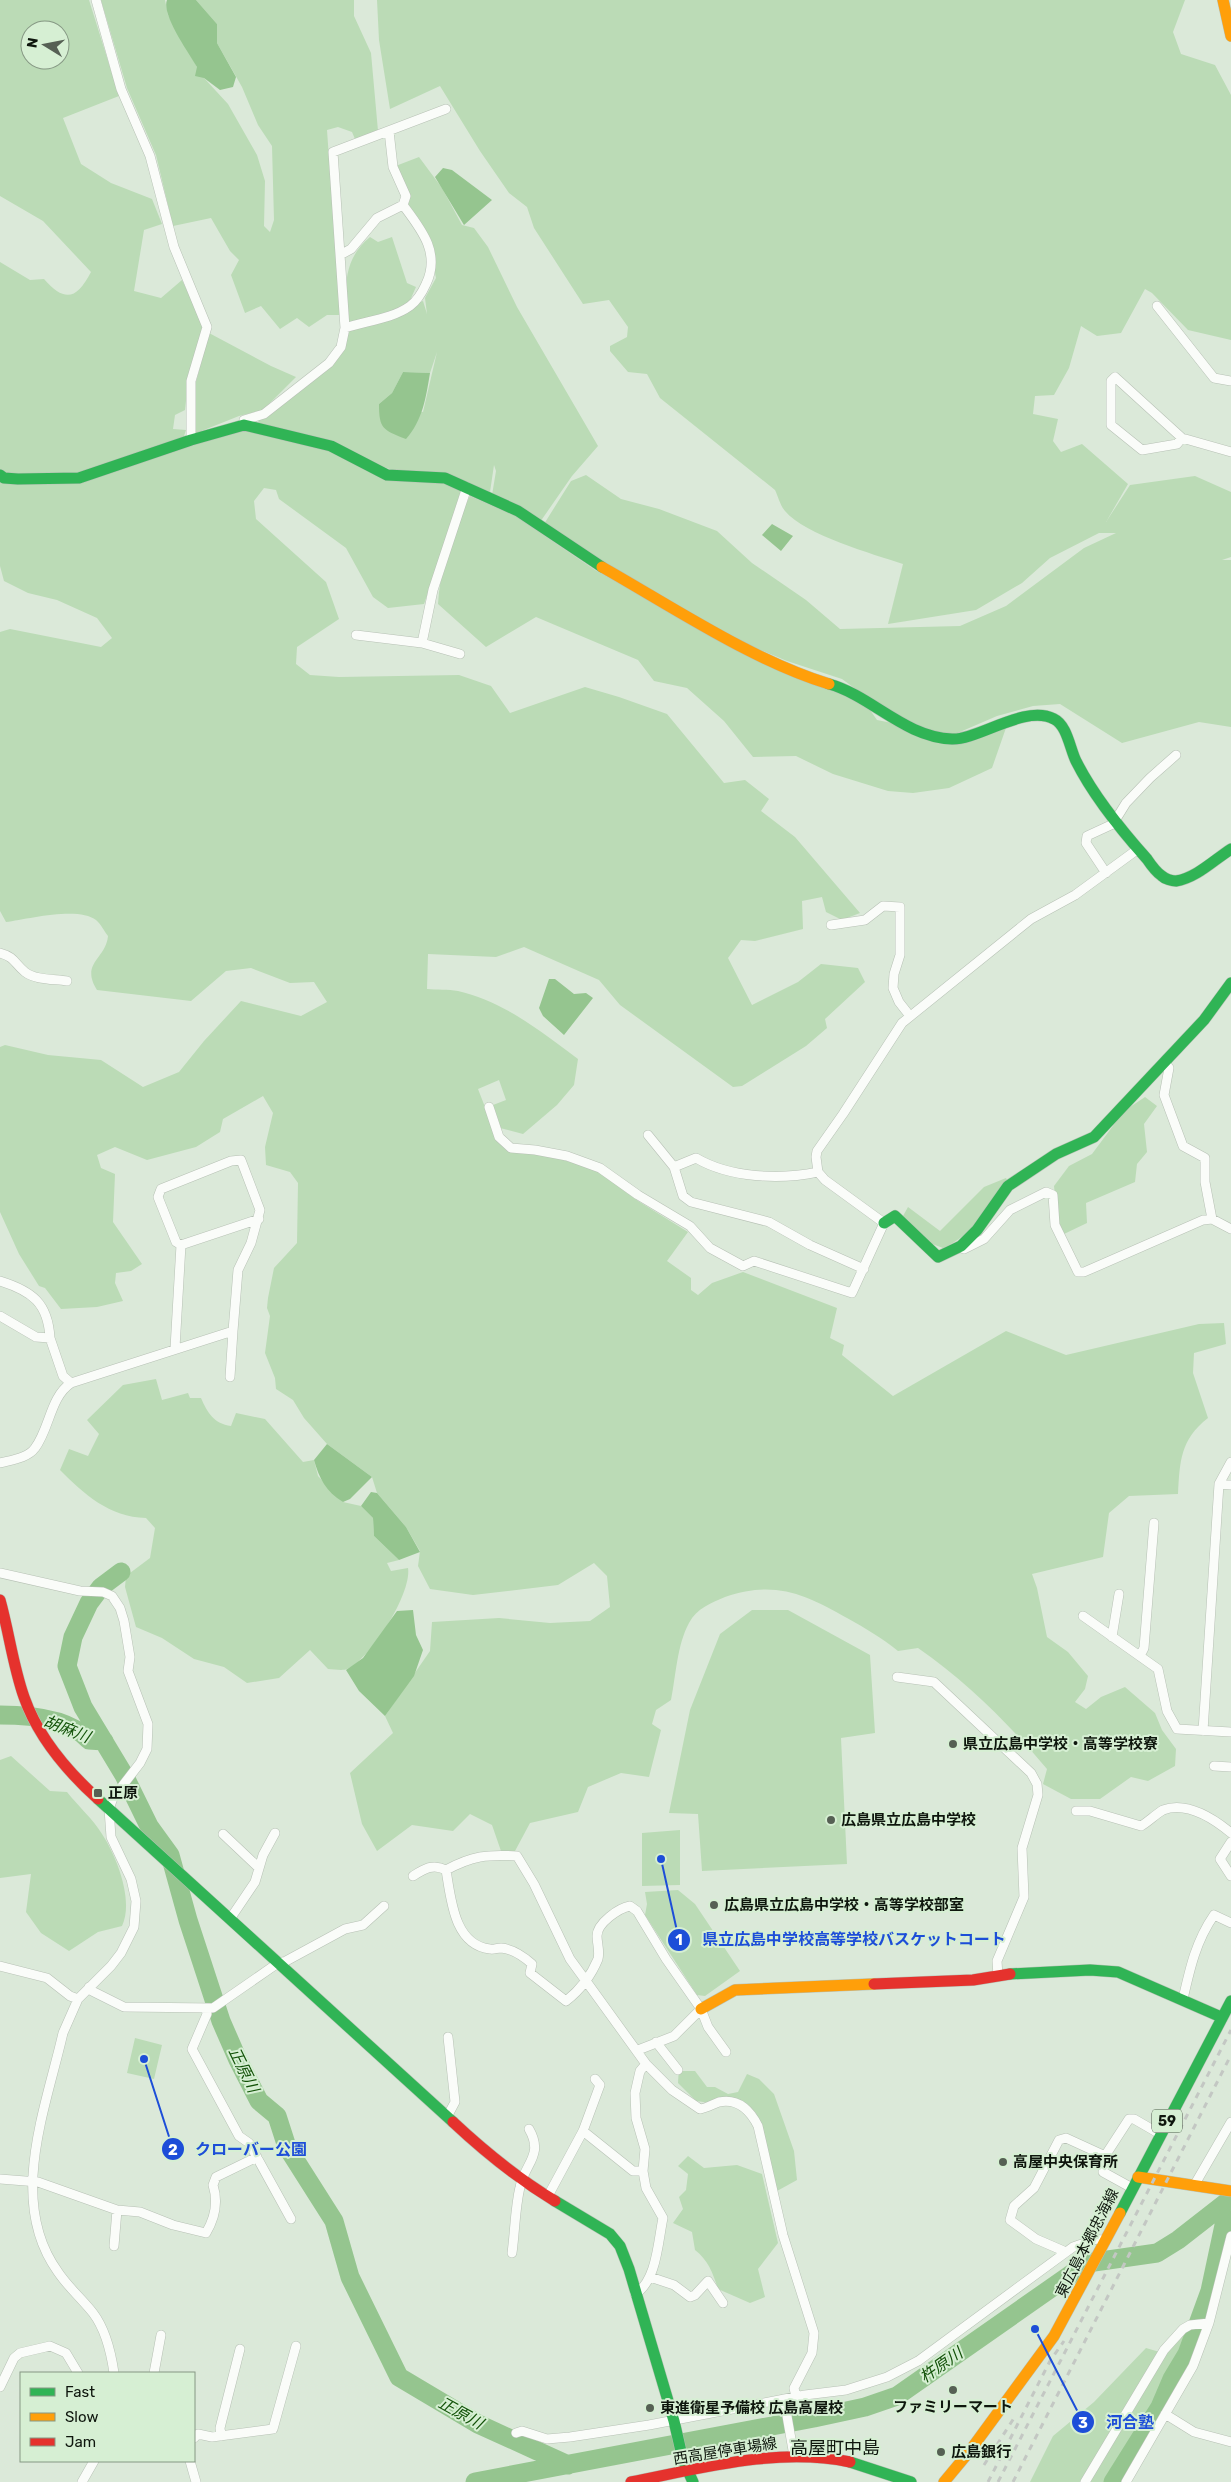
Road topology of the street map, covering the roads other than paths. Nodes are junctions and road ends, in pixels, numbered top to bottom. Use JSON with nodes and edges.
{"nodes":[{"id":1,"x":96,"y":0,"type":"edge"},
{"id":2,"x":1223,"y":0,"type":"edge"},
{"id":3,"x":1231,"y":36,"type":"edge"},
{"id":4,"x":446,"y":109,"type":"dead end"},
{"id":5,"x":389,"y":131,"type":"junction"},
{"id":6,"x":403,"y":205,"type":"junction"},
{"id":7,"x":340,"y":254,"type":"junction"},
{"id":8,"x":1157,"y":306,"type":"dead end"},
{"id":9,"x":345,"y":328,"type":"junction"},
{"id":10,"x":1231,"y":381,"type":"edge"},
{"id":11,"x":244,"y":425,"type":"junction"},
{"id":12,"x":1182,"y":438,"type":"junction"},
{"id":13,"x":190,"y":440,"type":"junction"},
{"id":14,"x":1231,"y":452,"type":"edge"},
{"id":15,"x":0,"y":475,"type":"edge"},
{"id":16,"x":467,"y":487,"type":"junction"},
{"id":17,"x":356,"y":635,"type":"dead end"},
{"id":18,"x":422,"y":643,"type":"junction"},
{"id":19,"x":460,"y":654,"type":"dead end"},
{"id":20,"x":1176,"y":755,"type":"dead end"},
{"id":21,"x":1116,"y":819,"type":"junction"},
{"id":22,"x":1138,"y":849,"type":"junction"},
{"id":23,"x":1231,"y":849,"type":"edge"},
{"id":24,"x":1106,"y":873,"type":"junction"},
{"id":25,"x":831,"y":925,"type":"dead end"},
{"id":26,"x":0,"y":953,"type":"edge"},
{"id":27,"x":67,"y":981,"type":"dead end"},
{"id":28,"x":1231,"y":983,"type":"edge"},
{"id":29,"x":910,"y":1016,"type":"junction"},
{"id":30,"x":1164,"y":1062,"type":"junction"},
{"id":31,"x":489,"y":1107,"type":"dead end"},
{"id":32,"x":648,"y":1135,"type":"dead end"},
{"id":33,"x":674,"y":1167,"type":"junction"},
{"id":34,"x":818,"y":1172,"type":"junction"},
{"id":35,"x":259,"y":1219,"type":"junction"},
{"id":36,"x":1212,"y":1219,"type":"junction"},
{"id":37,"x":884,"y":1223,"type":"junction"},
{"id":38,"x":1231,"y":1229,"type":"edge"},
{"id":39,"x":181,"y":1245,"type":"junction"},
{"id":40,"x":961,"y":1246,"type":"junction"},
{"id":41,"x":864,"y":1269,"type":"junction"},
{"id":42,"x":0,"y":1281,"type":"edge"},
{"id":43,"x":0,"y":1316,"type":"edge"},
{"id":44,"x":233,"y":1331,"type":"junction"},
{"id":45,"x":50,"y":1338,"type":"junction"},
{"id":46,"x":175,"y":1348,"type":"junction"},
{"id":47,"x":230,"y":1377,"type":"dead end"},
{"id":48,"x":71,"y":1383,"type":"junction"},
{"id":49,"x":1231,"y":1462,"type":"edge"},
{"id":50,"x":0,"y":1463,"type":"edge"},
{"id":51,"x":1219,"y":1484,"type":"junction"},
{"id":52,"x":1231,"y":1485,"type":"edge"},
{"id":53,"x":1154,"y":1523,"type":"dead end"},
{"id":54,"x":0,"y":1573,"type":"edge"},
{"id":55,"x":1119,"y":1594,"type":"dead end"},
{"id":56,"x":0,"y":1600,"type":"edge"},
{"id":57,"x":1083,"y":1616,"type":"dead end"},
{"id":58,"x":1112,"y":1637,"type":"junction"},
{"id":59,"x":1140,"y":1656,"type":"junction"},
{"id":60,"x":13,"y":1657,"type":"junction"},
{"id":61,"x":0,"y":1658,"type":"edge"},
{"id":62,"x":897,"y":1677,"type":"dead end"},
{"id":63,"x":1204,"y":1731,"type":"junction"},
{"id":64,"x":1231,"y":1732,"type":"edge"},
{"id":65,"x":1214,"y":1766,"type":"dead end"},
{"id":66,"x":1231,"y":1767,"type":"edge"},
{"id":67,"x":109,"y":1809,"type":"junction"},
{"id":68,"x":1076,"y":1810,"type":"dead end"},
{"id":69,"x":1231,"y":1832,"type":"edge"},
{"id":70,"x":276,"y":1833,"type":"dead end"},
{"id":71,"x":223,"y":1834,"type":"dead end"},
{"id":72,"x":1231,"y":1842,"type":"edge"},
{"id":73,"x":259,"y":1868,"type":"junction"},
{"id":74,"x":446,"y":1870,"type":"junction"},
{"id":75,"x":413,"y":1876,"type":"dead end"},
{"id":76,"x":1231,"y":1876,"type":"edge"},
{"id":77,"x":384,"y":1906,"type":"dead end"},
{"id":78,"x":230,"y":1919,"type":"junction"},
{"id":79,"x":1231,"y":1923,"type":"edge"},
{"id":80,"x":278,"y":1963,"type":"junction"},
{"id":81,"x":0,"y":1966,"type":"edge"},
{"id":82,"x":998,"y":1976,"type":"junction"},
{"id":83,"x":586,"y":1981,"type":"junction"},
{"id":84,"x":89,"y":1987,"type":"junction"},
{"id":85,"x":78,"y":1999,"type":"junction"},
{"id":86,"x":1183,"y":1999,"type":"junction"},
{"id":87,"x":1231,"y":2001,"type":"edge"},
{"id":88,"x":206,"y":2008,"type":"junction"},
{"id":89,"x":701,"y":2009,"type":"junction"},
{"id":90,"x":1221,"y":2017,"type":"junction"},
{"id":91,"x":448,"y":2037,"type":"dead end"},
{"id":92,"x":656,"y":2042,"type":"junction"},
{"id":93,"x":638,"y":2050,"type":"junction"},
{"id":94,"x":726,"y":2052,"type":"dead end"},
{"id":95,"x":646,"y":2064,"type":"junction"},
{"id":96,"x":678,"y":2070,"type":"dead end"},
{"id":97,"x":596,"y":2079,"type":"dead end"},
{"id":98,"x":447,"y":2117,"type":"junction"},
{"id":99,"x":1231,"y":2122,"type":"edge"},
{"id":100,"x":529,"y":2129,"type":"dead end"},
{"id":101,"x":583,"y":2131,"type":"junction"},
{"id":102,"x":1160,"y":2134,"type":"junction"},
{"id":103,"x":257,"y":2157,"type":"junction"},
{"id":104,"x":1103,"y":2159,"type":"junction"},
{"id":105,"x":643,"y":2171,"type":"junction"},
{"id":106,"x":1138,"y":2177,"type":"junction"},
{"id":107,"x":0,"y":2179,"type":"edge"},
{"id":108,"x":32,"y":2181,"type":"junction"},
{"id":109,"x":522,"y":2181,"type":"junction"},
{"id":110,"x":1195,"y":2184,"type":"junction"},
{"id":111,"x":1132,"y":2188,"type":"junction"},
{"id":112,"x":1231,"y":2191,"type":"edge"},
{"id":113,"x":548,"y":2196,"type":"junction"},
{"id":114,"x":117,"y":2210,"type":"junction"},
{"id":115,"x":291,"y":2220,"type":"dead end"},
{"id":116,"x":1231,"y":2236,"type":"edge"},
{"id":117,"x":1105,"y":2242,"type":"junction"},
{"id":118,"x":114,"y":2246,"type":"dead end"},
{"id":119,"x":1066,"y":2252,"type":"junction"},
{"id":120,"x":512,"y":2253,"type":"dead end"},
{"id":121,"x":650,"y":2277,"type":"junction"},
{"id":122,"x":635,"y":2294,"type":"junction"},
{"id":123,"x":723,"y":2303,"type":"dead end"},
{"id":124,"x":1207,"y":2323,"type":"junction"},
{"id":125,"x":161,"y":2335,"type":"dead end"},
{"id":126,"x":296,"y":2346,"type":"dead end"},
{"id":127,"x":240,"y":2348,"type":"dead end"},
{"id":128,"x":77,"y":2372,"type":"edge"},
{"id":129,"x":114,"y":2372,"type":"edge"},
{"id":130,"x":154,"y":2372,"type":"edge"},
{"id":131,"x":0,"y":2387,"type":"edge"},
{"id":132,"x":796,"y":2397,"type":"junction"},
{"id":133,"x":785,"y":2402,"type":"junction"},
{"id":134,"x":1165,"y":2414,"type":"junction"},
{"id":135,"x":675,"y":2423,"type":"junction"},
{"id":136,"x":516,"y":2433,"type":"dead end"},
{"id":137,"x":195,"y":2435,"type":"edge"},
{"id":138,"x":221,"y":2436,"type":"junction"},
{"id":139,"x":1231,"y":2442,"type":"edge"},
{"id":140,"x":794,"y":2456,"type":"junction"},
{"id":141,"x":93,"y":2462,"type":"edge"},
{"id":142,"x":190,"y":2462,"type":"edge"},
{"id":143,"x":687,"y":2471,"type":"junction"},
{"id":144,"x":82,"y":2482,"type":"edge"},
{"id":145,"x":196,"y":2482,"type":"edge"},
{"id":146,"x":631,"y":2482,"type":"edge"},
{"id":147,"x":693,"y":2482,"type":"edge"},
{"id":148,"x":911,"y":2482,"type":"edge"},
{"id":149,"x":944,"y":2482,"type":"edge"},
{"id":150,"x":1085,"y":2482,"type":"edge"},
{"id":151,"x":1126,"y":2482,"type":"edge"}],
"edges":[{"from":1,"to":13,"type":"street"},
{"from":2,"to":3,"type":"street"},
{"from":4,"to":5,"type":"street"},
{"from":5,"to":6,"type":"street"},
{"from":5,"to":7,"type":"street"},
{"from":6,"to":7,"type":"street"},
{"from":6,"to":9,"type":"street"},
{"from":7,"to":9,"type":"street"},
{"from":8,"to":10,"type":"street"},
{"from":9,"to":11,"type":"street"},
{"from":11,"to":13,"type":"street"},
{"from":11,"to":16,"type":"street"},
{"from":12,"to":12,"type":"street"},
{"from":12,"to":14,"type":"street"},
{"from":13,"to":15,"type":"street"},
{"from":16,"to":18,"type":"street"},
{"from":16,"to":21,"type":"street"},
{"from":17,"to":18,"type":"street"},
{"from":18,"to":19,"type":"street"},
{"from":20,"to":21,"type":"street"},
{"from":21,"to":22,"type":"street"},
{"from":21,"to":24,"type":"street"},
{"from":22,"to":23,"type":"street"},
{"from":22,"to":24,"type":"street"},
{"from":24,"to":29,"type":"street"},
{"from":25,"to":29,"type":"street"},
{"from":26,"to":27,"type":"street"},
{"from":28,"to":30,"type":"street"},
{"from":29,"to":34,"type":"street"},
{"from":30,"to":36,"type":"street"},
{"from":30,"to":40,"type":"street"},
{"from":31,"to":41,"type":"street"},
{"from":32,"to":33,"type":"street"},
{"from":33,"to":34,"type":"street"},
{"from":33,"to":41,"type":"street"},
{"from":34,"to":37,"type":"street"},
{"from":35,"to":39,"type":"street"},
{"from":35,"to":39,"type":"street"},
{"from":35,"to":44,"type":"street"},
{"from":36,"to":38,"type":"street"},
{"from":36,"to":40,"type":"street"},
{"from":37,"to":40,"type":"street"},
{"from":37,"to":41,"type":"street"},
{"from":39,"to":46,"type":"street"},
{"from":42,"to":45,"type":"street"},
{"from":43,"to":45,"type":"street"},
{"from":44,"to":46,"type":"street"},
{"from":44,"to":47,"type":"street"},
{"from":45,"to":48,"type":"street"},
{"from":46,"to":48,"type":"street"},
{"from":48,"to":50,"type":"street"},
{"from":49,"to":51,"type":"street"},
{"from":51,"to":52,"type":"street"},
{"from":51,"to":63,"type":"street"},
{"from":53,"to":59,"type":"street"},
{"from":54,"to":67,"type":"street"},
{"from":55,"to":58,"type":"street"},
{"from":56,"to":60,"type":"street"},
{"from":57,"to":58,"type":"street"},
{"from":58,"to":59,"type":"street"},
{"from":59,"to":63,"type":"street"},
{"from":60,"to":61,"type":"street"},
{"from":60,"to":67,"type":"street"},
{"from":62,"to":82,"type":"street"},
{"from":63,"to":64,"type":"street"},
{"from":65,"to":66,"type":"street"},
{"from":67,"to":78,"type":"street"},
{"from":67,"to":84,"type":"street"},
{"from":68,"to":69,"type":"street"},
{"from":70,"to":73,"type":"street"},
{"from":71,"to":73,"type":"street"},
{"from":72,"to":76,"type":"street"},
{"from":73,"to":78,"type":"street"},
{"from":74,"to":75,"type":"street"},
{"from":74,"to":83,"type":"street"},
{"from":74,"to":83,"type":"street"},
{"from":77,"to":80,"type":"street"},
{"from":78,"to":80,"type":"street"},
{"from":79,"to":86,"type":"street"},
{"from":80,"to":88,"type":"street"},
{"from":80,"to":98,"type":"street"},
{"from":81,"to":85,"type":"street"},
{"from":82,"to":86,"type":"street"},
{"from":82,"to":89,"type":"street"},
{"from":83,"to":89,"type":"street"},
{"from":83,"to":93,"type":"street"},
{"from":84,"to":85,"type":"street"},
{"from":84,"to":88,"type":"street"},
{"from":85,"to":108,"type":"street"},
{"from":86,"to":90,"type":"street"},
{"from":87,"to":90,"type":"street","name":"東広島本郷忠海線","number":"59"},
{"from":88,"to":103,"type":"street"},
{"from":89,"to":92,"type":"street"},
{"from":89,"to":94,"type":"street"},
{"from":90,"to":102,"type":"street","name":"東広島本郷忠海線","number":"59"},
{"from":91,"to":98,"type":"street"},
{"from":92,"to":93,"type":"street"},
{"from":92,"to":96,"type":"street"},
{"from":93,"to":95,"type":"street"},
{"from":95,"to":105,"type":"street"},
{"from":95,"to":132,"type":"street"},
{"from":97,"to":101,"type":"street"},
{"from":98,"to":109,"type":"street"},
{"from":99,"to":110,"type":"street"},
{"from":100,"to":109,"type":"street"},
{"from":101,"to":105,"type":"street"},
{"from":101,"to":113,"type":"street"},
{"from":102,"to":104,"type":"street"},
{"from":102,"to":106,"type":"street","name":"東広島本郷忠海線","number":"59"},
{"from":103,"to":114,"type":"street"},
{"from":103,"to":115,"type":"street"},
{"from":104,"to":111,"type":"street"},
{"from":104,"to":119,"type":"street"},
{"from":105,"to":121,"type":"street"},
{"from":106,"to":110,"type":"street"},
{"from":106,"to":111,"type":"street","name":"東広島本郷忠海線","number":"59"},
{"from":107,"to":108,"type":"street"},
{"from":108,"to":114,"type":"street"},
{"from":108,"to":129,"type":"street"},
{"from":109,"to":113,"type":"street"},
{"from":109,"to":120,"type":"street"},
{"from":110,"to":112,"type":"street"},
{"from":111,"to":117,"type":"street","name":"東広島本郷忠海線","number":"59"},
{"from":113,"to":122,"type":"street"},
{"from":114,"to":118,"type":"street"},
{"from":116,"to":124,"type":"street"},
{"from":117,"to":119,"type":"street"},
{"from":117,"to":149,"type":"street","name":"東広島本郷忠海線","number":"59"},
{"from":119,"to":132,"type":"street"},
{"from":121,"to":122,"type":"street"},
{"from":121,"to":123,"type":"street"},
{"from":122,"to":135,"type":"street"},
{"from":124,"to":134,"type":"street"},
{"from":124,"to":150,"type":"street"},
{"from":125,"to":130,"type":"street"},
{"from":126,"to":138,"type":"street"},
{"from":127,"to":138,"type":"street"},
{"from":128,"to":131,"type":"street"},
{"from":132,"to":133,"type":"street"},
{"from":133,"to":135,"type":"street"},
{"from":133,"to":140,"type":"street"},
{"from":134,"to":139,"type":"street"},
{"from":134,"to":151,"type":"street"},
{"from":135,"to":136,"type":"street"},
{"from":135,"to":143,"type":"street"},
{"from":137,"to":138,"type":"street"},
{"from":140,"to":143,"type":"street","name":"西高屋停車場線"},
{"from":140,"to":148,"type":"street","name":"西高屋停車場線"},
{"from":141,"to":144,"type":"street"},
{"from":142,"to":145,"type":"street"},
{"from":143,"to":146,"type":"street","name":"西高屋停車場線"},
{"from":143,"to":147,"type":"street"}]}
